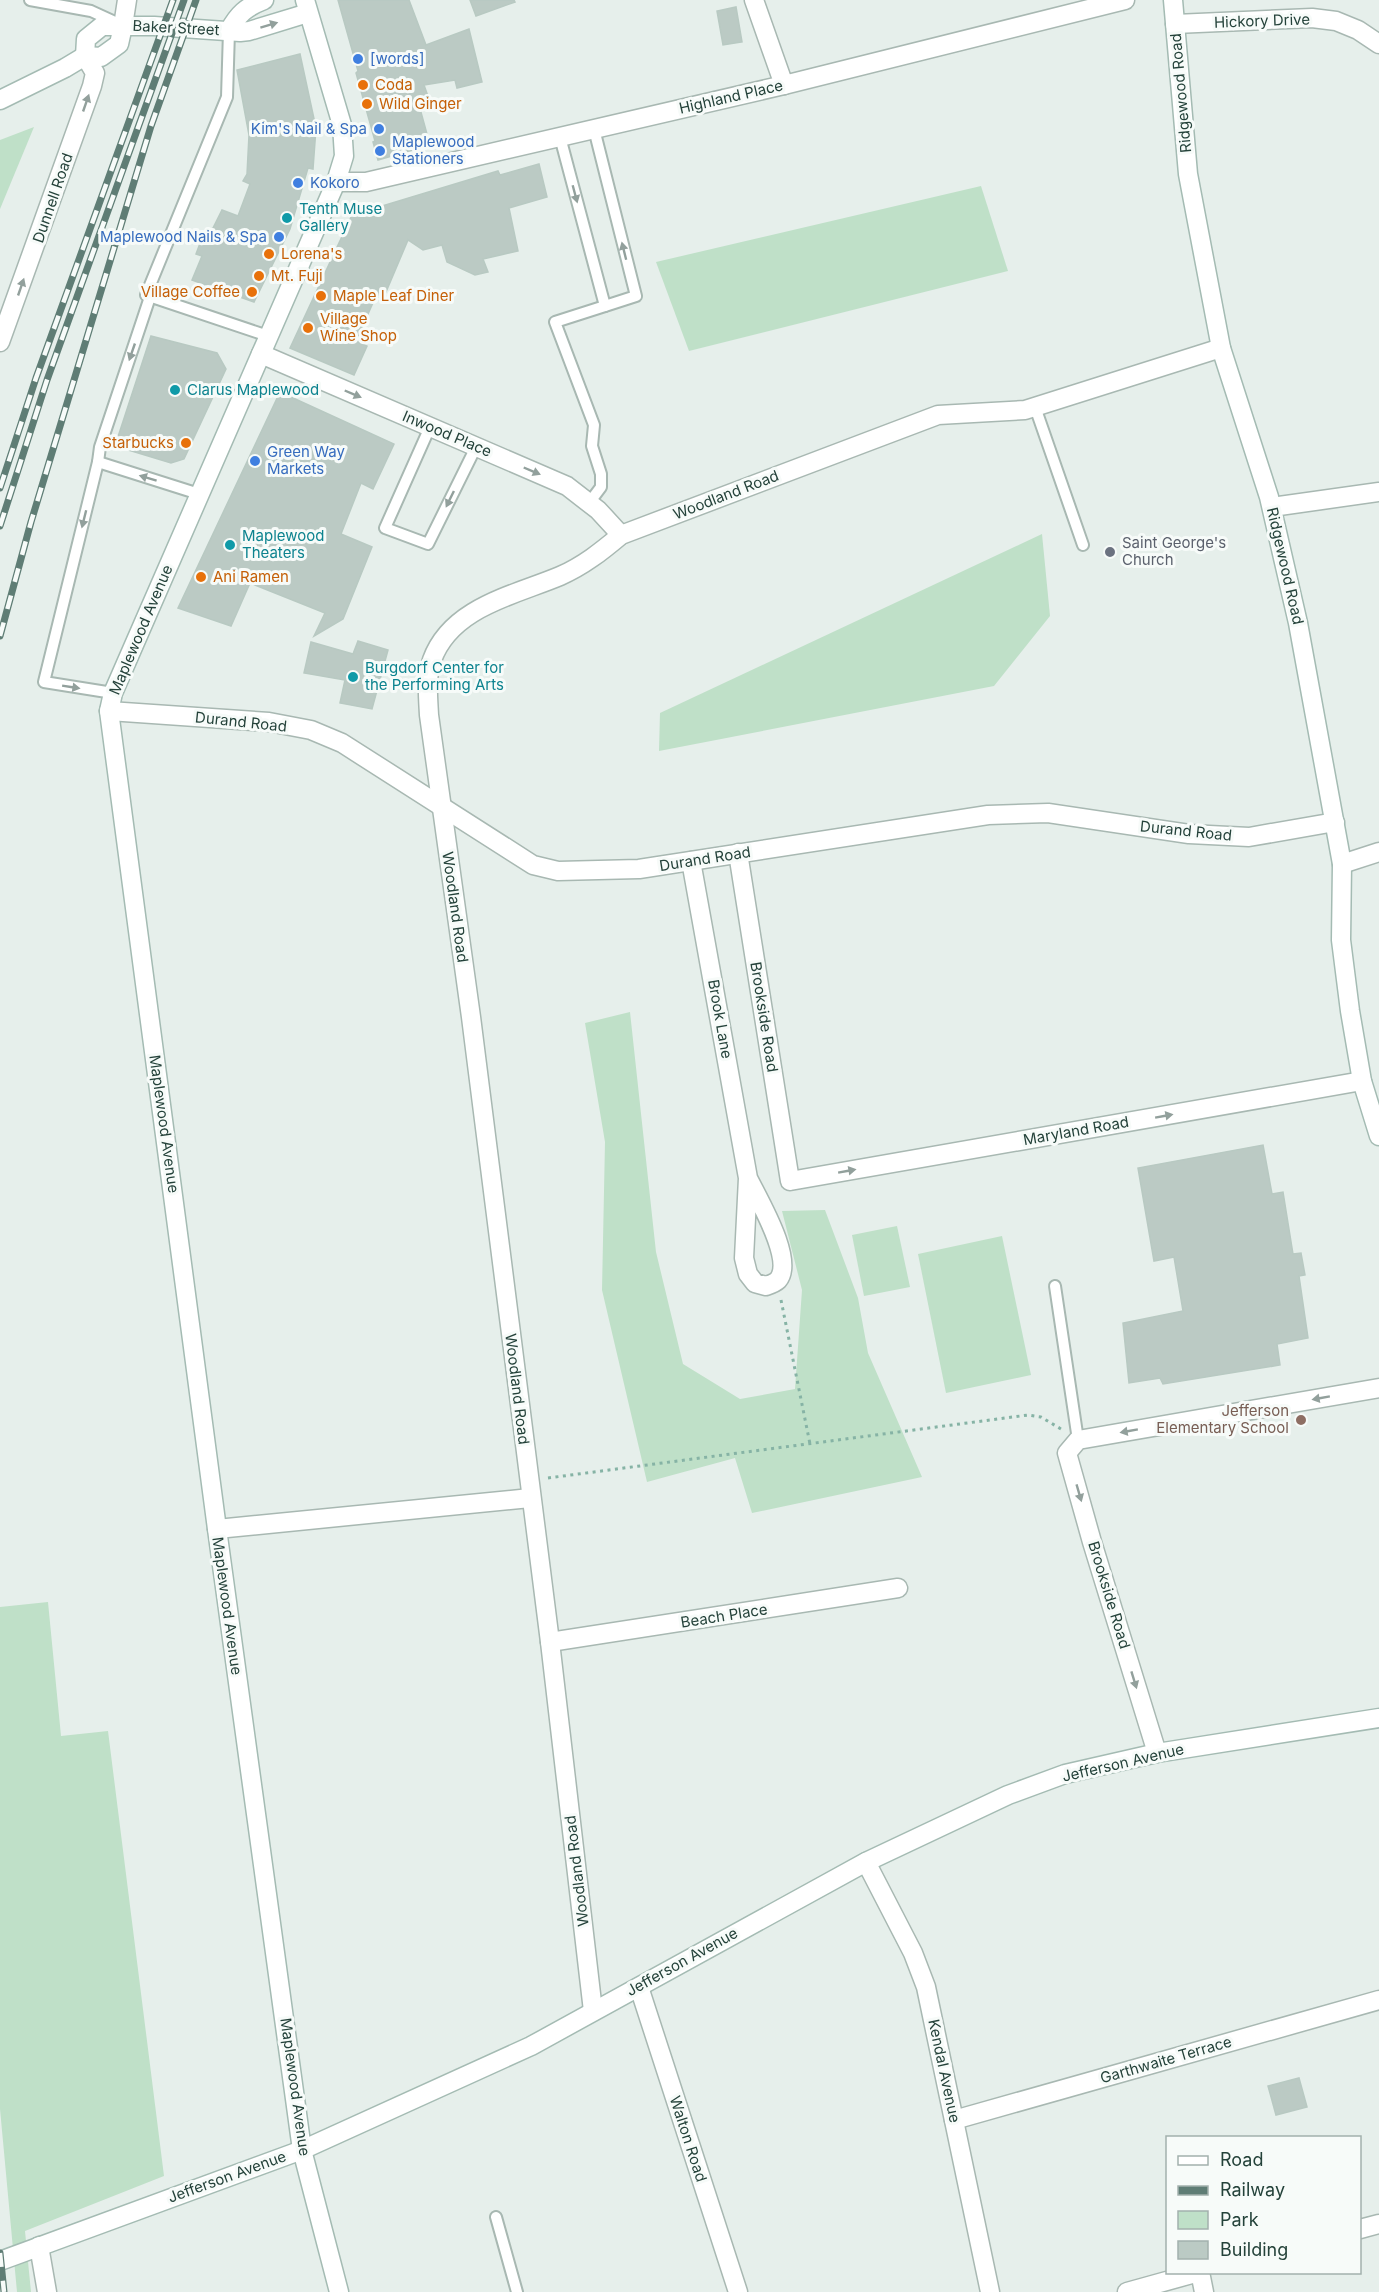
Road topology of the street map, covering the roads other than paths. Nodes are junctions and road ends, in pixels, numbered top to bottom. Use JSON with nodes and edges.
{"nodes":[{"id":1,"x":30,"y":0,"type":"edge"},
{"id":2,"x":127,"y":0,"type":"edge"},
{"id":3,"x":264,"y":0,"type":"edge"},
{"id":4,"x":754,"y":0,"type":"edge"},
{"id":5,"x":1125,"y":0,"type":"edge"},
{"id":6,"x":1173,"y":0,"type":"edge"},
{"id":7,"x":307,"y":7,"type":"edge"},
{"id":8,"x":1175,"y":24,"type":"junction"},
{"id":9,"x":123,"y":26,"type":"junction"},
{"id":10,"x":229,"y":31,"type":"junction"},
{"id":11,"x":1379,"y":44,"type":"edge"},
{"id":12,"x":85,"y":56,"type":"junction"},
{"id":13,"x":784,"y":85,"type":"junction"},
{"id":14,"x":0,"y":100,"type":"edge"},
{"id":15,"x":594,"y":129,"type":"junction"},
{"id":16,"x":560,"y":137,"type":"junction"},
{"id":17,"x":336,"y":182,"type":"junction"},
{"id":18,"x":150,"y":297,"type":"junction"},
{"id":19,"x":605,"y":306,"type":"junction"},
{"id":20,"x":268,"y":336,"type":"junction"},
{"id":21,"x":0,"y":342,"type":"edge"},
{"id":22,"x":1221,"y":348,"type":"junction"},
{"id":23,"x":261,"y":354,"type":"junction"},
{"id":24,"x":1035,"y":407,"type":"junction"},
{"id":25,"x":430,"y":427,"type":"junction"},
{"id":26,"x":476,"y":447,"type":"junction"},
{"id":27,"x":98,"y":462,"type":"junction"},
{"id":28,"x":1379,"y":492,"type":"edge"},
{"id":29,"x":199,"y":494,"type":"junction"},
{"id":30,"x":589,"y":503,"type":"junction"},
{"id":31,"x":1272,"y":507,"type":"junction"},
{"id":32,"x":621,"y":535,"type":"junction"},
{"id":33,"x":1083,"y":545,"type":"dead end"},
{"id":34,"x":111,"y":702,"type":"junction"},
{"id":35,"x":441,"y":807,"type":"junction"},
{"id":36,"x":1335,"y":822,"type":"junction"},
{"id":37,"x":1379,"y":852,"type":"edge"},
{"id":38,"x":738,"y":853,"type":"junction"},
{"id":39,"x":692,"y":861,"type":"junction"},
{"id":40,"x":1342,"y":864,"type":"junction"},
{"id":41,"x":1362,"y":1081,"type":"junction"},
{"id":42,"x":1374,"y":1101,"type":"edge"},
{"id":43,"x":1379,"y":1136,"type":"edge"},
{"id":44,"x":748,"y":1178,"type":"junction"},
{"id":45,"x":790,"y":1181,"type":"joint"},
{"id":46,"x":1055,"y":1286,"type":"dead end"},
{"id":47,"x":1379,"y":1388,"type":"edge"},
{"id":48,"x":1078,"y":1440,"type":"junction"},
{"id":49,"x":530,"y":1498,"type":"junction"},
{"id":50,"x":217,"y":1529,"type":"junction"},
{"id":51,"x":898,"y":1588,"type":"dead end"},
{"id":52,"x":550,"y":1642,"type":"junction"},
{"id":53,"x":1379,"y":1718,"type":"edge"},
{"id":54,"x":1157,"y":1753,"type":"junction"},
{"id":55,"x":866,"y":1862,"type":"junction"},
{"id":56,"x":639,"y":1987,"type":"junction"},
{"id":57,"x":1379,"y":2000,"type":"edge"},
{"id":58,"x":593,"y":2011,"type":"junction"},
{"id":59,"x":954,"y":2120,"type":"junction"},
{"id":60,"x":302,"y":2150,"type":"junction"},
{"id":61,"x":496,"y":2217,"type":"dead end"},
{"id":62,"x":1379,"y":2224,"type":"edge"},
{"id":63,"x":1361,"y":2228,"type":"edge"},
{"id":64,"x":39,"y":2246,"type":"junction"},
{"id":65,"x":0,"y":2260,"type":"edge"},
{"id":66,"x":1193,"y":2274,"type":"edge"},
{"id":67,"x":1200,"y":2274,"type":"edge"},
{"id":68,"x":47,"y":2292,"type":"edge"},
{"id":69,"x":339,"y":2292,"type":"edge"},
{"id":70,"x":517,"y":2292,"type":"edge"},
{"id":71,"x":738,"y":2292,"type":"edge"},
{"id":72,"x":990,"y":2292,"type":"edge"},
{"id":73,"x":1126,"y":2292,"type":"edge"},
{"id":74,"x":1204,"y":2292,"type":"edge"}],
"edges":[{"from":1,"to":9,"type":"lane"},
{"from":2,"to":9,"type":"street"},
{"from":3,"to":10,"type":"street","name":"Baker Street"},
{"from":4,"to":13,"type":"street"},
{"from":5,"to":13,"type":"street","name":"Highland Place"},
{"from":6,"to":8,"type":"street","name":"Ridgewood Road"},
{"from":10,"to":7,"type":"street","name":"Baker Street","one_way":true},
{"from":7,"to":17,"type":"street","name":"Maplewood Avenue"},
{"from":8,"to":11,"type":"street","name":"Hickory Drive"},
{"from":8,"to":22,"type":"street","name":"Ridgewood Road"},
{"from":9,"to":10,"type":"street","name":"Baker Street"},
{"from":9,"to":12,"type":"street","name":"Baker Street"},
{"from":10,"to":18,"type":"lane"},
{"from":12,"to":14,"type":"street"},
{"from":21,"to":12,"type":"street","name":"Dunnell Road","one_way":true},
{"from":13,"to":15,"type":"street","name":"Highland Place"},
{"from":15,"to":16,"type":"street","name":"Highland Place"},
{"from":19,"to":15,"type":"lane","one_way":true},
{"from":16,"to":17,"type":"street","name":"Highland Place"},
{"from":16,"to":19,"type":"lane","one_way":true},
{"from":17,"to":20,"type":"street","name":"Maplewood Avenue"},
{"from":18,"to":20,"type":"lane"},
{"from":18,"to":27,"type":"lane","one_way":true},
{"from":19,"to":30,"type":"lane"},
{"from":20,"to":23,"type":"street","name":"Maplewood Avenue"},
{"from":22,"to":24,"type":"street","name":"Woodland Road"},
{"from":22,"to":31,"type":"street","name":"Ridgewood Road"},
{"from":23,"to":25,"type":"street","name":"Inwood Place","one_way":true},
{"from":23,"to":29,"type":"street","name":"Maplewood Avenue"},
{"from":24,"to":32,"type":"street","name":"Woodland Road"},
{"from":24,"to":33,"type":"lane"},
{"from":25,"to":26,"type":"street","name":"Inwood Place"},
{"from":26,"to":25,"type":"lane","one_way":true},
{"from":26,"to":30,"type":"street","name":"Inwood Place","one_way":true},
{"from":29,"to":27,"type":"lane","one_way":true},
{"from":27,"to":34,"type":"lane","one_way":true},
{"from":28,"to":31,"type":"street"},
{"from":29,"to":34,"type":"street","name":"Maplewood Avenue"},
{"from":30,"to":32,"type":"street","name":"Inwood Place"},
{"from":31,"to":36,"type":"street","name":"Ridgewood Road"},
{"from":32,"to":35,"type":"street","name":"Woodland Road"},
{"from":34,"to":35,"type":"street","name":"Durand Road"},
{"from":34,"to":50,"type":"street","name":"Maplewood Avenue"},
{"from":35,"to":39,"type":"street","name":"Durand Road"},
{"from":35,"to":49,"type":"street","name":"Woodland Road"},
{"from":36,"to":38,"type":"street","name":"Durand Road"},
{"from":36,"to":40,"type":"street","name":"Ridgewood Road"},
{"from":37,"to":40,"type":"street"},
{"from":38,"to":39,"type":"street","name":"Durand Road"},
{"from":38,"to":45,"type":"street","name":"Brookside Road"},
{"from":39,"to":44,"type":"street","name":"Brook Lane"},
{"from":40,"to":41,"type":"street","name":"Ridgewood Road"},
{"from":41,"to":42,"type":"street","name":"Ridgewood Road"},
{"from":45,"to":41,"type":"street","name":"Maryland Road","one_way":true},
{"from":42,"to":43,"type":"street","name":"Ridgewood Road"},
{"from":44,"to":44,"type":"street","name":"Brook Lane"},
{"from":46,"to":48,"type":"lane"},
{"from":47,"to":48,"type":"street","one_way":true},
{"from":48,"to":54,"type":"street","name":"Brookside Road","one_way":true},
{"from":49,"to":50,"type":"street"},
{"from":49,"to":52,"type":"street","name":"Woodland Road"},
{"from":50,"to":60,"type":"street","name":"Maplewood Avenue"},
{"from":51,"to":52,"type":"street","name":"Beach Place"},
{"from":52,"to":58,"type":"street","name":"Woodland Road"},
{"from":53,"to":54,"type":"street","name":"Jefferson Avenue"},
{"from":54,"to":55,"type":"street","name":"Jefferson Avenue"},
{"from":55,"to":56,"type":"street","name":"Jefferson Avenue"},
{"from":55,"to":59,"type":"street","name":"Kendal Avenue"},
{"from":56,"to":58,"type":"street","name":"Jefferson Avenue"},
{"from":56,"to":71,"type":"street","name":"Walton Road"},
{"from":57,"to":59,"type":"street","name":"Garthwaite Terrace"},
{"from":58,"to":60,"type":"street","name":"Jefferson Avenue"},
{"from":59,"to":72,"type":"street","name":"Kendal Avenue"},
{"from":60,"to":64,"type":"street","name":"Jefferson Avenue"},
{"from":60,"to":69,"type":"street","name":"Maplewood Avenue"},
{"from":61,"to":70,"type":"lane"},
{"from":62,"to":63,"type":"street"},
{"from":64,"to":65,"type":"street","name":"Jefferson Avenue"},
{"from":64,"to":68,"type":"street"},
{"from":66,"to":73,"type":"street"},
{"from":67,"to":74,"type":"street"}]}
